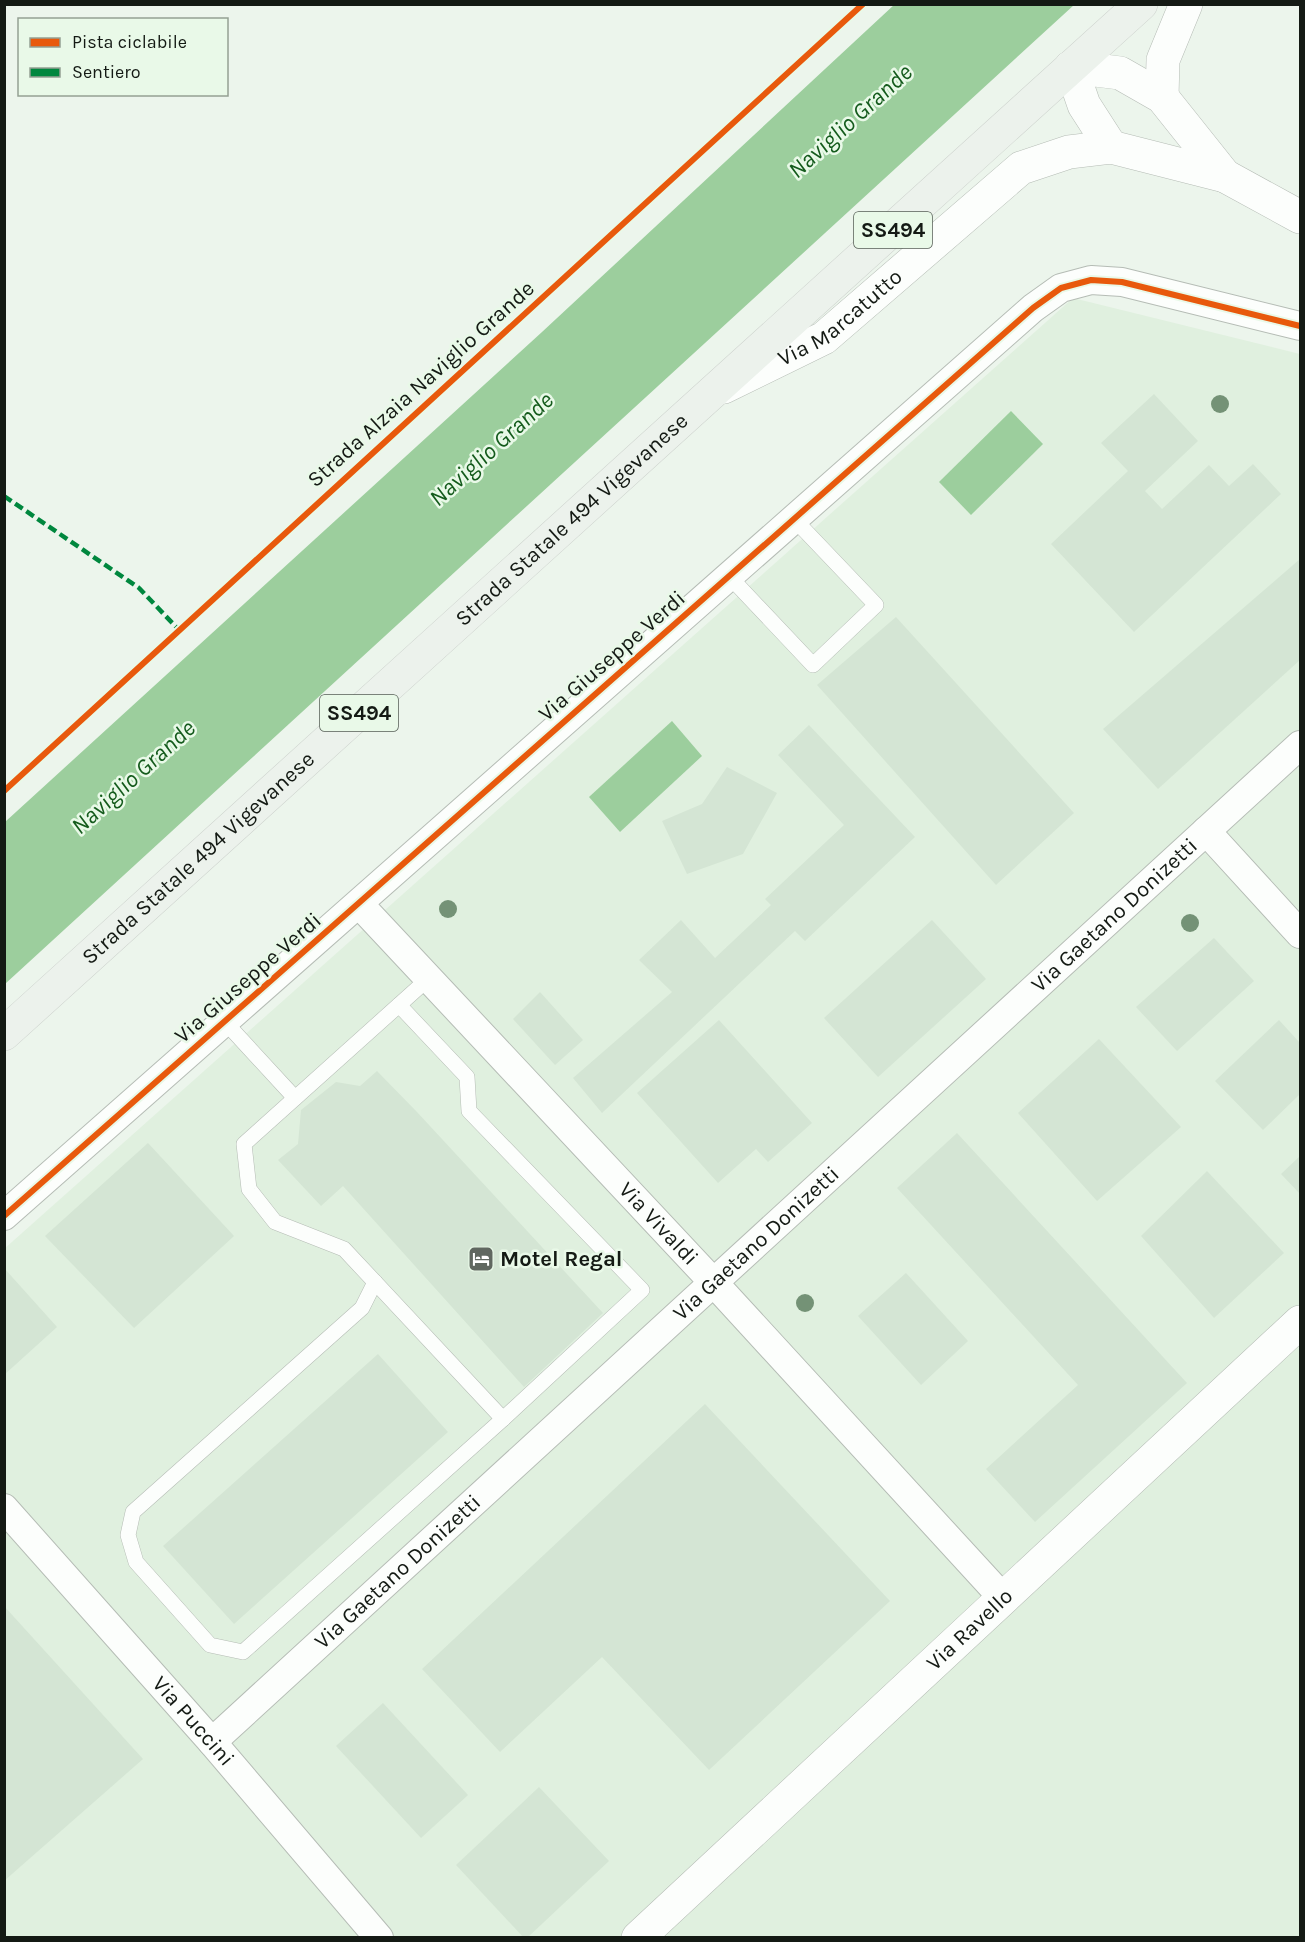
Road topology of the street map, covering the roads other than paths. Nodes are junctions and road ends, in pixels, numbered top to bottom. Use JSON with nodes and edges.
{"nodes":[{"id":1,"x":1141,"y":4,"type":"edge"},
{"id":2,"x":1186,"y":4,"type":"edge"},
{"id":3,"x":1071,"y":67,"type":"junction"},
{"id":4,"x":1162,"y":97,"type":"junction"},
{"id":5,"x":1111,"y":147,"type":"junction"},
{"id":6,"x":1226,"y":176,"type":"junction"},
{"id":7,"x":1300,"y":217,"type":"edge"},
{"id":8,"x":1300,"y":326,"type":"edge"},
{"id":9,"x":714,"y":392,"type":"junction"},
{"id":10,"x":794,"y":519,"type":"junction"},
{"id":11,"x":729,"y":576,"type":"junction"},
{"id":12,"x":1300,"y":745,"type":"edge"},
{"id":13,"x":1206,"y":831,"type":"junction"},
{"id":14,"x":359,"y":904,"type":"junction"},
{"id":15,"x":1300,"y":934,"type":"edge"},
{"id":16,"x":429,"y":978,"type":"junction"},
{"id":17,"x":399,"y":1005,"type":"junction"},
{"id":18,"x":225,"y":1022,"type":"junction"},
{"id":19,"x":4,"y":1034,"type":"edge"},
{"id":20,"x":295,"y":1098,"type":"junction"},
{"id":21,"x":4,"y":1216,"type":"edge"},
{"id":22,"x":375,"y":1282,"type":"junction"},
{"id":23,"x":714,"y":1283,"type":"junction"},
{"id":24,"x":1300,"y":1322,"type":"edge"},
{"id":25,"x":503,"y":1419,"type":"junction"},
{"id":26,"x":4,"y":1508,"type":"edge"},
{"id":27,"x":1003,"y":1598,"type":"junction"},
{"id":28,"x":212,"y":1742,"type":"junction"},
{"id":29,"x":378,"y":1938,"type":"edge"},
{"id":30,"x":638,"y":1938,"type":"edge"}],
"edges":[{"from":1,"to":3,"type":"main road","name":"Strada Statale 494 Vigevanese","number":"SS494"},
{"from":2,"to":4,"type":"street"},
{"from":3,"to":4,"type":"street","name":"Via Marcatutto"},
{"from":3,"to":5,"type":"street"},
{"from":3,"to":9,"type":"main road","name":"Strada Statale 494 Vigevanese","number":"SS494"},
{"from":4,"to":6,"type":"street","name":"Via Marcatutto"},
{"from":5,"to":6,"type":"street","name":"Via Marcatutto"},
{"from":5,"to":9,"type":"street","name":"Via Marcatutto"},
{"from":6,"to":7,"type":"street","name":"Via Marcatutto"},
{"from":8,"to":10,"type":"street","name":"Via Giuseppe Verdi"},
{"from":9,"to":19,"type":"main road","name":"Strada Statale 494 Vigevanese","number":"SS494"},
{"from":10,"to":11,"type":"street","name":"Via Giuseppe Verdi"},
{"from":10,"to":11,"type":"lane"},
{"from":11,"to":14,"type":"street","name":"Via Giuseppe Verdi"},
{"from":12,"to":13,"type":"street","name":"Via Gaetano Donizetti"},
{"from":13,"to":15,"type":"street"},
{"from":13,"to":23,"type":"street","name":"Via Gaetano Donizetti"},
{"from":14,"to":16,"type":"street","name":"Via Vivaldi"},
{"from":14,"to":18,"type":"street","name":"Via Giuseppe Verdi"},
{"from":16,"to":17,"type":"lane"},
{"from":16,"to":23,"type":"street","name":"Via Vivaldi"},
{"from":17,"to":20,"type":"lane"},
{"from":17,"to":25,"type":"lane"},
{"from":18,"to":20,"type":"lane"},
{"from":18,"to":21,"type":"street","name":"Via Giuseppe Verdi"},
{"from":20,"to":22,"type":"lane"},
{"from":22,"to":25,"type":"lane"},
{"from":22,"to":25,"type":"lane"},
{"from":23,"to":27,"type":"street","name":"Via Vivaldi"},
{"from":23,"to":28,"type":"street","name":"Via Gaetano Donizetti"},
{"from":24,"to":27,"type":"street","name":"Via Ravello"},
{"from":26,"to":28,"type":"street","name":"Via Puccini"},
{"from":27,"to":30,"type":"street","name":"Via Ravello"},
{"from":28,"to":29,"type":"street","name":"Via Puccini"}]}
